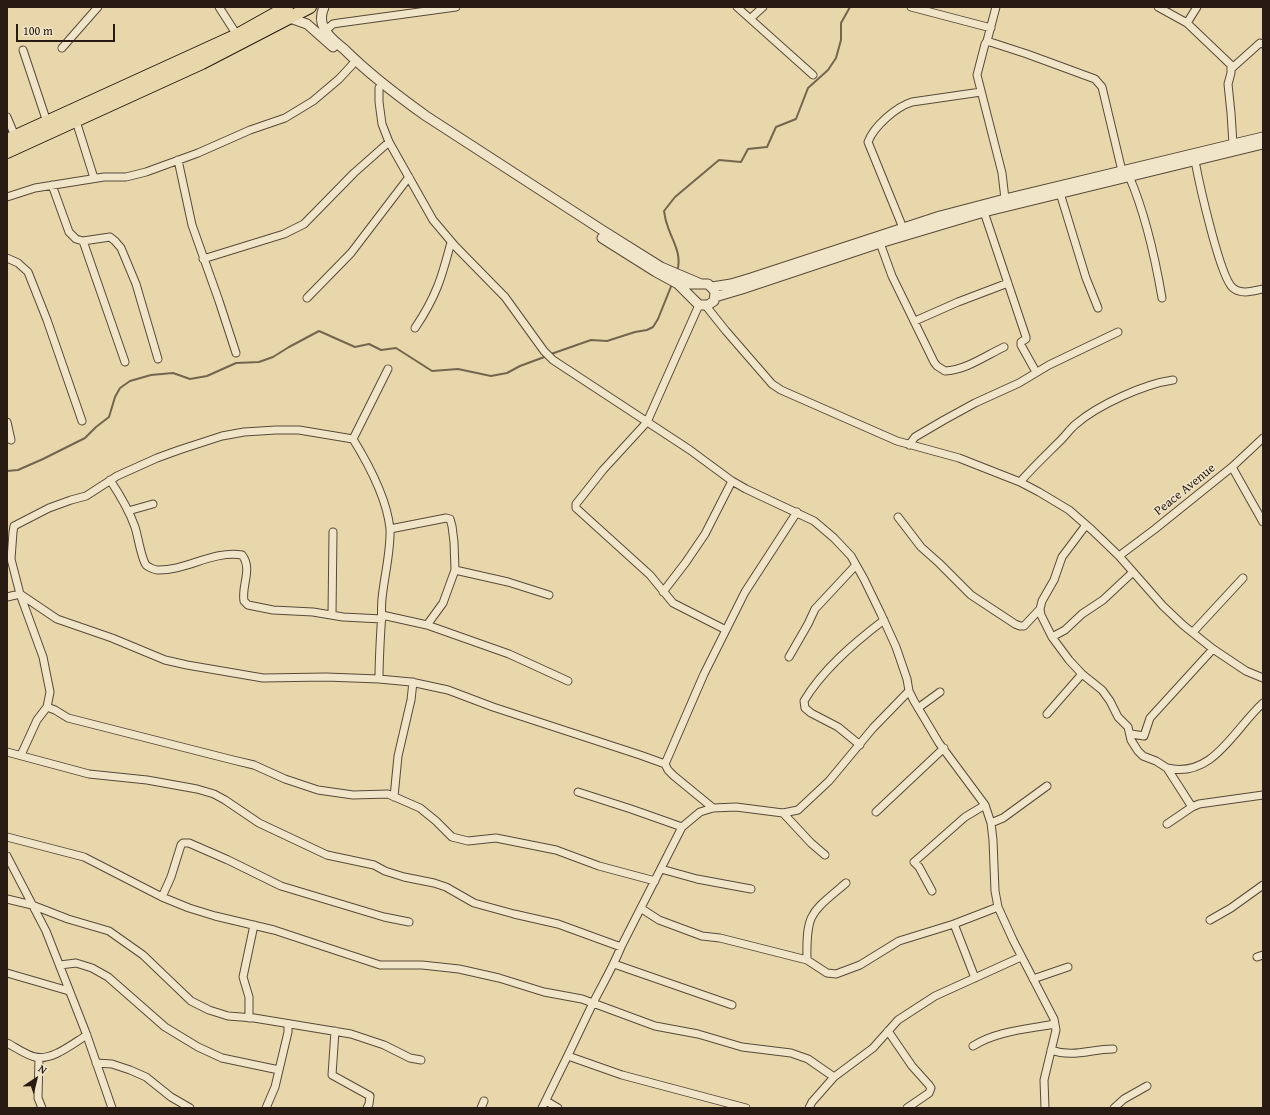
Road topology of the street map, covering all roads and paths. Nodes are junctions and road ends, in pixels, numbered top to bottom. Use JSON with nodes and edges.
{"nodes":[{"id":1,"x":98,"y":7,"type":"edge"},
{"id":2,"x":219,"y":7,"type":"edge"},
{"id":3,"x":310,"y":7,"type":"edge"},
{"id":4,"x":324,"y":7,"type":"edge"},
{"id":5,"x":456,"y":7,"type":"edge"},
{"id":6,"x":737,"y":7,"type":"edge"},
{"id":7,"x":763,"y":7,"type":"edge"},
{"id":8,"x":911,"y":7,"type":"edge"},
{"id":9,"x":996,"y":7,"type":"edge"},
{"id":10,"x":1158,"y":7,"type":"edge"},
{"id":11,"x":1197,"y":7,"type":"edge"},
{"id":12,"x":289,"y":12,"type":"edge"},
{"id":13,"x":750,"y":18,"type":"junction"},
{"id":14,"x":1187,"y":23,"type":"junction"},
{"id":15,"x":991,"y":28,"type":"junction"},
{"id":16,"x":326,"y":30,"type":"junction"},
{"id":17,"x":237,"y":35,"type":"junction"},
{"id":18,"x":987,"y":41,"type":"junction"},
{"id":19,"x":1263,"y":44,"type":"edge"},
{"id":20,"x":62,"y":48,"type":"dead end"},
{"id":21,"x":23,"y":50,"type":"dead end"},
{"id":22,"x":352,"y":65,"type":"junction"},
{"id":23,"x":1231,"y":69,"type":"junction"},
{"id":24,"x":813,"y":75,"type":"dead end"},
{"id":25,"x":379,"y":88,"type":"junction"},
{"id":26,"x":981,"y":92,"type":"junction"},
{"id":27,"x":7,"y":117,"type":"edge"},
{"id":28,"x":76,"y":121,"type":"junction"},
{"id":29,"x":47,"y":122,"type":"junction"},
{"id":30,"x":1263,"y":137,"type":"edge"},
{"id":31,"x":11,"y":138,"type":"edge"},
{"id":32,"x":390,"y":142,"type":"junction"},
{"id":33,"x":1233,"y":144,"type":"junction"},
{"id":34,"x":1263,"y":144,"type":"edge"},
{"id":35,"x":7,"y":152,"type":"edge"},
{"id":36,"x":178,"y":160,"type":"junction"},
{"id":37,"x":1195,"y":161,"type":"junction"},
{"id":38,"x":1125,"y":174,"type":"junction"},
{"id":39,"x":409,"y":177,"type":"junction"},
{"id":40,"x":94,"y":178,"type":"junction"},
{"id":41,"x":52,"y":185,"type":"junction"},
{"id":42,"x":1060,"y":193,"type":"junction"},
{"id":43,"x":7,"y":197,"type":"edge"},
{"id":44,"x":1005,"y":199,"type":"junction"},
{"id":45,"x":984,"y":212,"type":"junction"},
{"id":46,"x":903,"y":228,"type":"junction"},
{"id":47,"x":83,"y":242,"type":"junction"},
{"id":48,"x":451,"y":242,"type":"junction"},
{"id":49,"x":880,"y":243,"type":"junction"},
{"id":50,"x":7,"y":258,"type":"edge"},
{"id":51,"x":203,"y":259,"type":"junction"},
{"id":52,"x":676,"y":279,"type":"junction"},
{"id":53,"x":1008,"y":283,"type":"junction"},
{"id":54,"x":712,"y":286,"type":"junction"},
{"id":55,"x":1263,"y":289,"type":"edge"},
{"id":56,"x":715,"y":297,"type":"junction"},
{"id":57,"x":306,"y":298,"type":"dead end"},
{"id":58,"x":1162,"y":298,"type":"dead end"},
{"id":59,"x":703,"y":305,"type":"junction"},
{"id":60,"x":1098,"y":308,"type":"dead end"},
{"id":61,"x":915,"y":321,"type":"junction"},
{"id":62,"x":415,"y":328,"type":"dead end"},
{"id":63,"x":1118,"y":332,"type":"dead end"},
{"id":64,"x":1004,"y":347,"type":"dead end"},
{"id":65,"x":236,"y":353,"type":"dead end"},
{"id":66,"x":158,"y":359,"type":"dead end"},
{"id":67,"x":125,"y":362,"type":"dead end"},
{"id":68,"x":388,"y":369,"type":"dead end"},
{"id":69,"x":1036,"y":372,"type":"junction"},
{"id":70,"x":1173,"y":380,"type":"dead end"},
{"id":71,"x":82,"y":421,"type":"dead end"},
{"id":72,"x":7,"y":422,"type":"edge"},
{"id":73,"x":647,"y":422,"type":"junction"},
{"id":74,"x":1263,"y":438,"type":"edge"},
{"id":75,"x":353,"y":439,"type":"junction"},
{"id":76,"x":11,"y":440,"type":"dead end"},
{"id":77,"x":909,"y":445,"type":"junction"},
{"id":78,"x":1232,"y":467,"type":"junction"},
{"id":79,"x":110,"y":480,"type":"junction"},
{"id":80,"x":732,"y":481,"type":"junction"},
{"id":81,"x":1020,"y":482,"type":"junction"},
{"id":82,"x":153,"y":504,"type":"dead end"},
{"id":83,"x":128,"y":512,"type":"junction"},
{"id":84,"x":797,"y":512,"type":"junction"},
{"id":85,"x":898,"y":517,"type":"dead end"},
{"id":86,"x":1263,"y":522,"type":"edge"},
{"id":87,"x":1086,"y":525,"type":"junction"},
{"id":88,"x":390,"y":529,"type":"junction"},
{"id":89,"x":333,"y":532,"type":"dead end"},
{"id":90,"x":1119,"y":556,"type":"junction"},
{"id":91,"x":856,"y":564,"type":"junction"},
{"id":92,"x":455,"y":570,"type":"junction"},
{"id":93,"x":1133,"y":572,"type":"junction"},
{"id":94,"x":1243,"y":578,"type":"dead end"},
{"id":95,"x":663,"y":592,"type":"junction"},
{"id":96,"x":20,"y":594,"type":"junction"},
{"id":97,"x":549,"y":595,"type":"dead end"},
{"id":98,"x":7,"y":597,"type":"edge"},
{"id":99,"x":1040,"y":609,"type":"junction"},
{"id":100,"x":332,"y":615,"type":"junction"},
{"id":101,"x":382,"y":617,"type":"junction"},
{"id":102,"x":884,"y":620,"type":"junction"},
{"id":103,"x":427,"y":625,"type":"junction"},
{"id":104,"x":726,"y":630,"type":"junction"},
{"id":105,"x":1193,"y":632,"type":"junction"},
{"id":106,"x":1052,"y":637,"type":"junction"},
{"id":107,"x":1213,"y":649,"type":"junction"},
{"id":108,"x":789,"y":657,"type":"dead end"},
{"id":109,"x":1082,"y":674,"type":"junction"},
{"id":110,"x":1263,"y":678,"type":"edge"},
{"id":111,"x":379,"y":679,"type":"junction"},
{"id":112,"x":568,"y":681,"type":"dead end"},
{"id":113,"x":413,"y":682,"type":"junction"},
{"id":114,"x":909,"y":691,"type":"junction"},
{"id":115,"x":940,"y":692,"type":"dead end"},
{"id":116,"x":1263,"y":704,"type":"edge"},
{"id":117,"x":47,"y":707,"type":"junction"},
{"id":118,"x":918,"y":708,"type":"junction"},
{"id":119,"x":1046,"y":714,"type":"dead end"},
{"id":120,"x":1131,"y":734,"type":"junction"},
{"id":121,"x":860,"y":745,"type":"junction"},
{"id":122,"x":944,"y":748,"type":"junction"},
{"id":123,"x":7,"y":752,"type":"edge"},
{"id":124,"x":21,"y":755,"type":"junction"},
{"id":125,"x":665,"y":764,"type":"junction"},
{"id":126,"x":1166,"y":768,"type":"junction"},
{"id":127,"x":1047,"y":786,"type":"dead end"},
{"id":128,"x":578,"y":792,"type":"dead end"},
{"id":129,"x":1263,"y":795,"type":"edge"},
{"id":130,"x":394,"y":797,"type":"junction"},
{"id":131,"x":985,"y":805,"type":"junction"},
{"id":132,"x":1192,"y":807,"type":"junction"},
{"id":133,"x":713,"y":808,"type":"junction"},
{"id":134,"x":876,"y":812,"type":"dead end"},
{"id":135,"x":783,"y":813,"type":"junction"},
{"id":136,"x":991,"y":823,"type":"junction"},
{"id":137,"x":1167,"y":824,"type":"dead end"},
{"id":138,"x":682,"y":827,"type":"junction"},
{"id":139,"x":7,"y":837,"type":"edge"},
{"id":140,"x":825,"y":855,"type":"dead end"},
{"id":141,"x":7,"y":856,"type":"edge"},
{"id":142,"x":661,"y":869,"type":"junction"},
{"id":143,"x":655,"y":881,"type":"junction"},
{"id":144,"x":846,"y":883,"type":"dead end"},
{"id":145,"x":1263,"y":885,"type":"edge"},
{"id":146,"x":751,"y":889,"type":"dead end"},
{"id":147,"x":932,"y":891,"type":"dead end"},
{"id":148,"x":162,"y":897,"type":"junction"},
{"id":149,"x":7,"y":899,"type":"edge"},
{"id":150,"x":32,"y":905,"type":"junction"},
{"id":151,"x":998,"y":907,"type":"junction"},
{"id":152,"x":642,"y":909,"type":"junction"},
{"id":153,"x":1210,"y":920,"type":"dead end"},
{"id":154,"x":409,"y":922,"type":"dead end"},
{"id":155,"x":954,"y":924,"type":"junction"},
{"id":156,"x":254,"y":925,"type":"junction"},
{"id":157,"x":621,"y":947,"type":"junction"},
{"id":158,"x":1021,"y":957,"type":"junction"},
{"id":159,"x":807,"y":960,"type":"junction"},
{"id":160,"x":614,"y":964,"type":"junction"},
{"id":161,"x":60,"y":965,"type":"junction"},
{"id":162,"x":1068,"y":967,"type":"dead end"},
{"id":163,"x":7,"y":973,"type":"edge"},
{"id":164,"x":975,"y":978,"type":"junction"},
{"id":165,"x":1033,"y":979,"type":"junction"},
{"id":166,"x":69,"y":990,"type":"junction"},
{"id":167,"x":593,"y":1003,"type":"junction"},
{"id":168,"x":732,"y":1005,"type":"dead end"},
{"id":169,"x":249,"y":1018,"type":"junction"},
{"id":170,"x":288,"y":1024,"type":"junction"},
{"id":171,"x":1055,"y":1024,"type":"junction"},
{"id":172,"x":335,"y":1031,"type":"junction"},
{"id":173,"x":888,"y":1031,"type":"junction"},
{"id":174,"x":87,"y":1036,"type":"junction"},
{"id":175,"x":7,"y":1042,"type":"edge"},
{"id":176,"x":973,"y":1046,"type":"dead end"},
{"id":177,"x":1113,"y":1048,"type":"dead end"},
{"id":178,"x":1051,"y":1050,"type":"junction"},
{"id":179,"x":568,"y":1056,"type":"junction"},
{"id":180,"x":39,"y":1058,"type":"junction"},
{"id":181,"x":421,"y":1060,"type":"dead end"},
{"id":182,"x":96,"y":1063,"type":"junction"},
{"id":183,"x":279,"y":1070,"type":"junction"},
{"id":184,"x":834,"y":1077,"type":"junction"},
{"id":185,"x":1147,"y":1086,"type":"dead end"},
{"id":186,"x":546,"y":1101,"type":"junction"},
{"id":187,"x":42,"y":1108,"type":"edge"},
{"id":188,"x":112,"y":1108,"type":"edge"},
{"id":189,"x":190,"y":1108,"type":"edge"},
{"id":190,"x":266,"y":1108,"type":"edge"},
{"id":191,"x":367,"y":1108,"type":"edge"},
{"id":192,"x":542,"y":1108,"type":"edge"},
{"id":193,"x":558,"y":1108,"type":"edge"},
{"id":194,"x":746,"y":1108,"type":"edge"},
{"id":195,"x":809,"y":1108,"type":"edge"},
{"id":196,"x":907,"y":1108,"type":"edge"},
{"id":197,"x":1045,"y":1108,"type":"edge"},
{"id":198,"x":1114,"y":1108,"type":"edge"}],
"edges":[{"from":1,"to":20,"type":"street"},
{"from":2,"to":17,"type":"street"},
{"from":3,"to":12,"type":"highway"},
{"from":4,"to":16,"type":"street"},
{"from":5,"to":16,"type":"street"},
{"from":6,"to":13,"type":"street"},
{"from":7,"to":13,"type":"street"},
{"from":8,"to":15,"type":"street"},
{"from":9,"to":15,"type":"street"},
{"from":10,"to":14,"type":"street"},
{"from":11,"to":14,"type":"street"},
{"from":12,"to":17,"type":"highway"},
{"from":12,"to":22,"type":"street"},
{"from":12,"to":28,"type":"highway"},
{"from":13,"to":24,"type":"street"},
{"from":14,"to":23,"type":"street"},
{"from":15,"to":18,"type":"street"},
{"from":16,"to":52,"type":"street"},
{"from":17,"to":29,"type":"highway"},
{"from":18,"to":26,"type":"street"},
{"from":18,"to":38,"type":"street"},
{"from":19,"to":23,"type":"street"},
{"from":21,"to":29,"type":"street"},
{"from":22,"to":25,"type":"street"},
{"from":22,"to":36,"type":"street"},
{"from":23,"to":33,"type":"street"},
{"from":25,"to":32,"type":"street"},
{"from":25,"to":52,"type":"street"},
{"from":26,"to":44,"type":"street"},
{"from":26,"to":46,"type":"street"},
{"from":27,"to":31,"type":"street"},
{"from":28,"to":35,"type":"highway"},
{"from":28,"to":40,"type":"street"},
{"from":29,"to":31,"type":"highway"},
{"from":30,"to":33,"type":"street"},
{"from":32,"to":39,"type":"street"},
{"from":32,"to":51,"type":"street"},
{"from":33,"to":38,"type":"street"},
{"from":34,"to":37,"type":"street"},
{"from":36,"to":40,"type":"street"},
{"from":36,"to":51,"type":"street"},
{"from":37,"to":38,"type":"street"},
{"from":37,"to":55,"type":"street"},
{"from":38,"to":42,"type":"street"},
{"from":38,"to":44,"type":"street"},
{"from":38,"to":58,"type":"street"},
{"from":39,"to":48,"type":"street"},
{"from":39,"to":57,"type":"street"},
{"from":40,"to":41,"type":"street"},
{"from":41,"to":43,"type":"street"},
{"from":41,"to":47,"type":"street"},
{"from":42,"to":45,"type":"street"},
{"from":42,"to":60,"type":"street"},
{"from":44,"to":46,"type":"street"},
{"from":45,"to":49,"type":"street"},
{"from":45,"to":53,"type":"street"},
{"from":46,"to":54,"type":"street"},
{"from":47,"to":66,"type":"street"},
{"from":47,"to":67,"type":"street"},
{"from":48,"to":62,"type":"street"},
{"from":48,"to":73,"type":"street"},
{"from":49,"to":56,"type":"street"},
{"from":49,"to":61,"type":"street"},
{"from":50,"to":71,"type":"street"},
{"from":51,"to":65,"type":"street"},
{"from":52,"to":54,"type":"street"},
{"from":52,"to":59,"type":"street"},
{"from":53,"to":61,"type":"street"},
{"from":53,"to":69,"type":"street"},
{"from":54,"to":56,"type":"street"},
{"from":56,"to":59,"type":"street"},
{"from":59,"to":73,"type":"street"},
{"from":59,"to":77,"type":"street"},
{"from":61,"to":64,"type":"street"},
{"from":63,"to":69,"type":"street"},
{"from":68,"to":75,"type":"street"},
{"from":69,"to":77,"type":"street"},
{"from":70,"to":81,"type":"street"},
{"from":72,"to":76,"type":"street"},
{"from":73,"to":80,"type":"street"},
{"from":73,"to":95,"type":"street"},
{"from":74,"to":78,"type":"street","name":"Peace Avenue"},
{"from":75,"to":79,"type":"street"},
{"from":75,"to":88,"type":"street"},
{"from":77,"to":81,"type":"street"},
{"from":78,"to":86,"type":"street"},
{"from":78,"to":90,"type":"street","name":"Peace Avenue"},
{"from":79,"to":83,"type":"street"},
{"from":79,"to":96,"type":"street"},
{"from":80,"to":84,"type":"street"},
{"from":80,"to":95,"type":"street"},
{"from":81,"to":87,"type":"street"},
{"from":82,"to":83,"type":"street"},
{"from":83,"to":100,"type":"street"},
{"from":84,"to":91,"type":"street"},
{"from":84,"to":104,"type":"street"},
{"from":85,"to":99,"type":"street"},
{"from":87,"to":90,"type":"street"},
{"from":87,"to":99,"type":"street"},
{"from":88,"to":92,"type":"street"},
{"from":88,"to":101,"type":"street"},
{"from":89,"to":100,"type":"street"},
{"from":90,"to":93,"type":"street"},
{"from":91,"to":102,"type":"street"},
{"from":91,"to":108,"type":"street"},
{"from":92,"to":97,"type":"street"},
{"from":92,"to":103,"type":"street"},
{"from":93,"to":105,"type":"street"},
{"from":93,"to":106,"type":"street"},
{"from":94,"to":105,"type":"street"},
{"from":95,"to":104,"type":"street"},
{"from":96,"to":98,"type":"street"},
{"from":96,"to":111,"type":"street"},
{"from":96,"to":117,"type":"street"},
{"from":99,"to":106,"type":"street"},
{"from":100,"to":101,"type":"street"},
{"from":101,"to":103,"type":"street"},
{"from":101,"to":111,"type":"street"},
{"from":102,"to":114,"type":"street"},
{"from":102,"to":121,"type":"street"},
{"from":103,"to":112,"type":"street"},
{"from":104,"to":125,"type":"street"},
{"from":105,"to":107,"type":"street"},
{"from":106,"to":109,"type":"street"},
{"from":107,"to":110,"type":"street"},
{"from":107,"to":120,"type":"street"},
{"from":109,"to":119,"type":"street"},
{"from":109,"to":120,"type":"street"},
{"from":111,"to":113,"type":"street"},
{"from":113,"to":125,"type":"street"},
{"from":113,"to":130,"type":"street"},
{"from":114,"to":118,"type":"street"},
{"from":114,"to":121,"type":"street"},
{"from":115,"to":118,"type":"street"},
{"from":116,"to":126,"type":"street"},
{"from":117,"to":124,"type":"street"},
{"from":117,"to":130,"type":"street"},
{"from":118,"to":122,"type":"street"},
{"from":120,"to":126,"type":"street"},
{"from":121,"to":135,"type":"street"},
{"from":122,"to":131,"type":"street"},
{"from":122,"to":134,"type":"street"},
{"from":123,"to":124,"type":"street"},
{"from":124,"to":157,"type":"street"},
{"from":125,"to":133,"type":"street"},
{"from":126,"to":132,"type":"street"},
{"from":127,"to":136,"type":"street"},
{"from":128,"to":138,"type":"street"},
{"from":129,"to":132,"type":"street"},
{"from":130,"to":143,"type":"street"},
{"from":131,"to":136,"type":"street"},
{"from":131,"to":147,"type":"street"},
{"from":132,"to":137,"type":"street"},
{"from":133,"to":135,"type":"street"},
{"from":133,"to":138,"type":"street"},
{"from":135,"to":140,"type":"street"},
{"from":136,"to":151,"type":"street"},
{"from":138,"to":142,"type":"street"},
{"from":139,"to":148,"type":"street"},
{"from":141,"to":150,"type":"street"},
{"from":142,"to":143,"type":"street"},
{"from":142,"to":146,"type":"street"},
{"from":143,"to":152,"type":"street"},
{"from":144,"to":159,"type":"street"},
{"from":145,"to":153,"type":"street"},
{"from":148,"to":154,"type":"street"},
{"from":148,"to":156,"type":"street"},
{"from":149,"to":150,"type":"street"},
{"from":150,"to":161,"type":"street"},
{"from":150,"to":169,"type":"street"},
{"from":151,"to":155,"type":"street"},
{"from":151,"to":158,"type":"street"},
{"from":152,"to":157,"type":"street"},
{"from":152,"to":159,"type":"street"},
{"from":155,"to":159,"type":"street"},
{"from":155,"to":164,"type":"street"},
{"from":156,"to":167,"type":"street"},
{"from":156,"to":169,"type":"street"},
{"from":157,"to":160,"type":"street"},
{"from":158,"to":164,"type":"street"},
{"from":158,"to":165,"type":"street"},
{"from":160,"to":167,"type":"street"},
{"from":160,"to":168,"type":"street"},
{"from":161,"to":166,"type":"street"},
{"from":161,"to":183,"type":"street"},
{"from":162,"to":165,"type":"street"},
{"from":163,"to":166,"type":"street"},
{"from":164,"to":173,"type":"street"},
{"from":165,"to":171,"type":"street"},
{"from":166,"to":174,"type":"street"},
{"from":167,"to":179,"type":"street"},
{"from":167,"to":184,"type":"street"},
{"from":169,"to":170,"type":"street"},
{"from":170,"to":172,"type":"street"},
{"from":170,"to":183,"type":"street"},
{"from":171,"to":176,"type":"street"},
{"from":171,"to":178,"type":"street"},
{"from":172,"to":181,"type":"street"},
{"from":172,"to":191,"type":"street"},
{"from":173,"to":184,"type":"street"},
{"from":173,"to":196,"type":"street"},
{"from":174,"to":180,"type":"street"},
{"from":174,"to":182,"type":"street"},
{"from":175,"to":180,"type":"street"},
{"from":177,"to":178,"type":"street"},
{"from":178,"to":197,"type":"street"},
{"from":179,"to":186,"type":"street"},
{"from":179,"to":194,"type":"street"},
{"from":180,"to":187,"type":"street"},
{"from":182,"to":188,"type":"street"},
{"from":182,"to":189,"type":"street"},
{"from":183,"to":190,"type":"street"},
{"from":184,"to":195,"type":"street"},
{"from":185,"to":198,"type":"street"},
{"from":186,"to":192,"type":"street"},
{"from":186,"to":193,"type":"street"}]}
